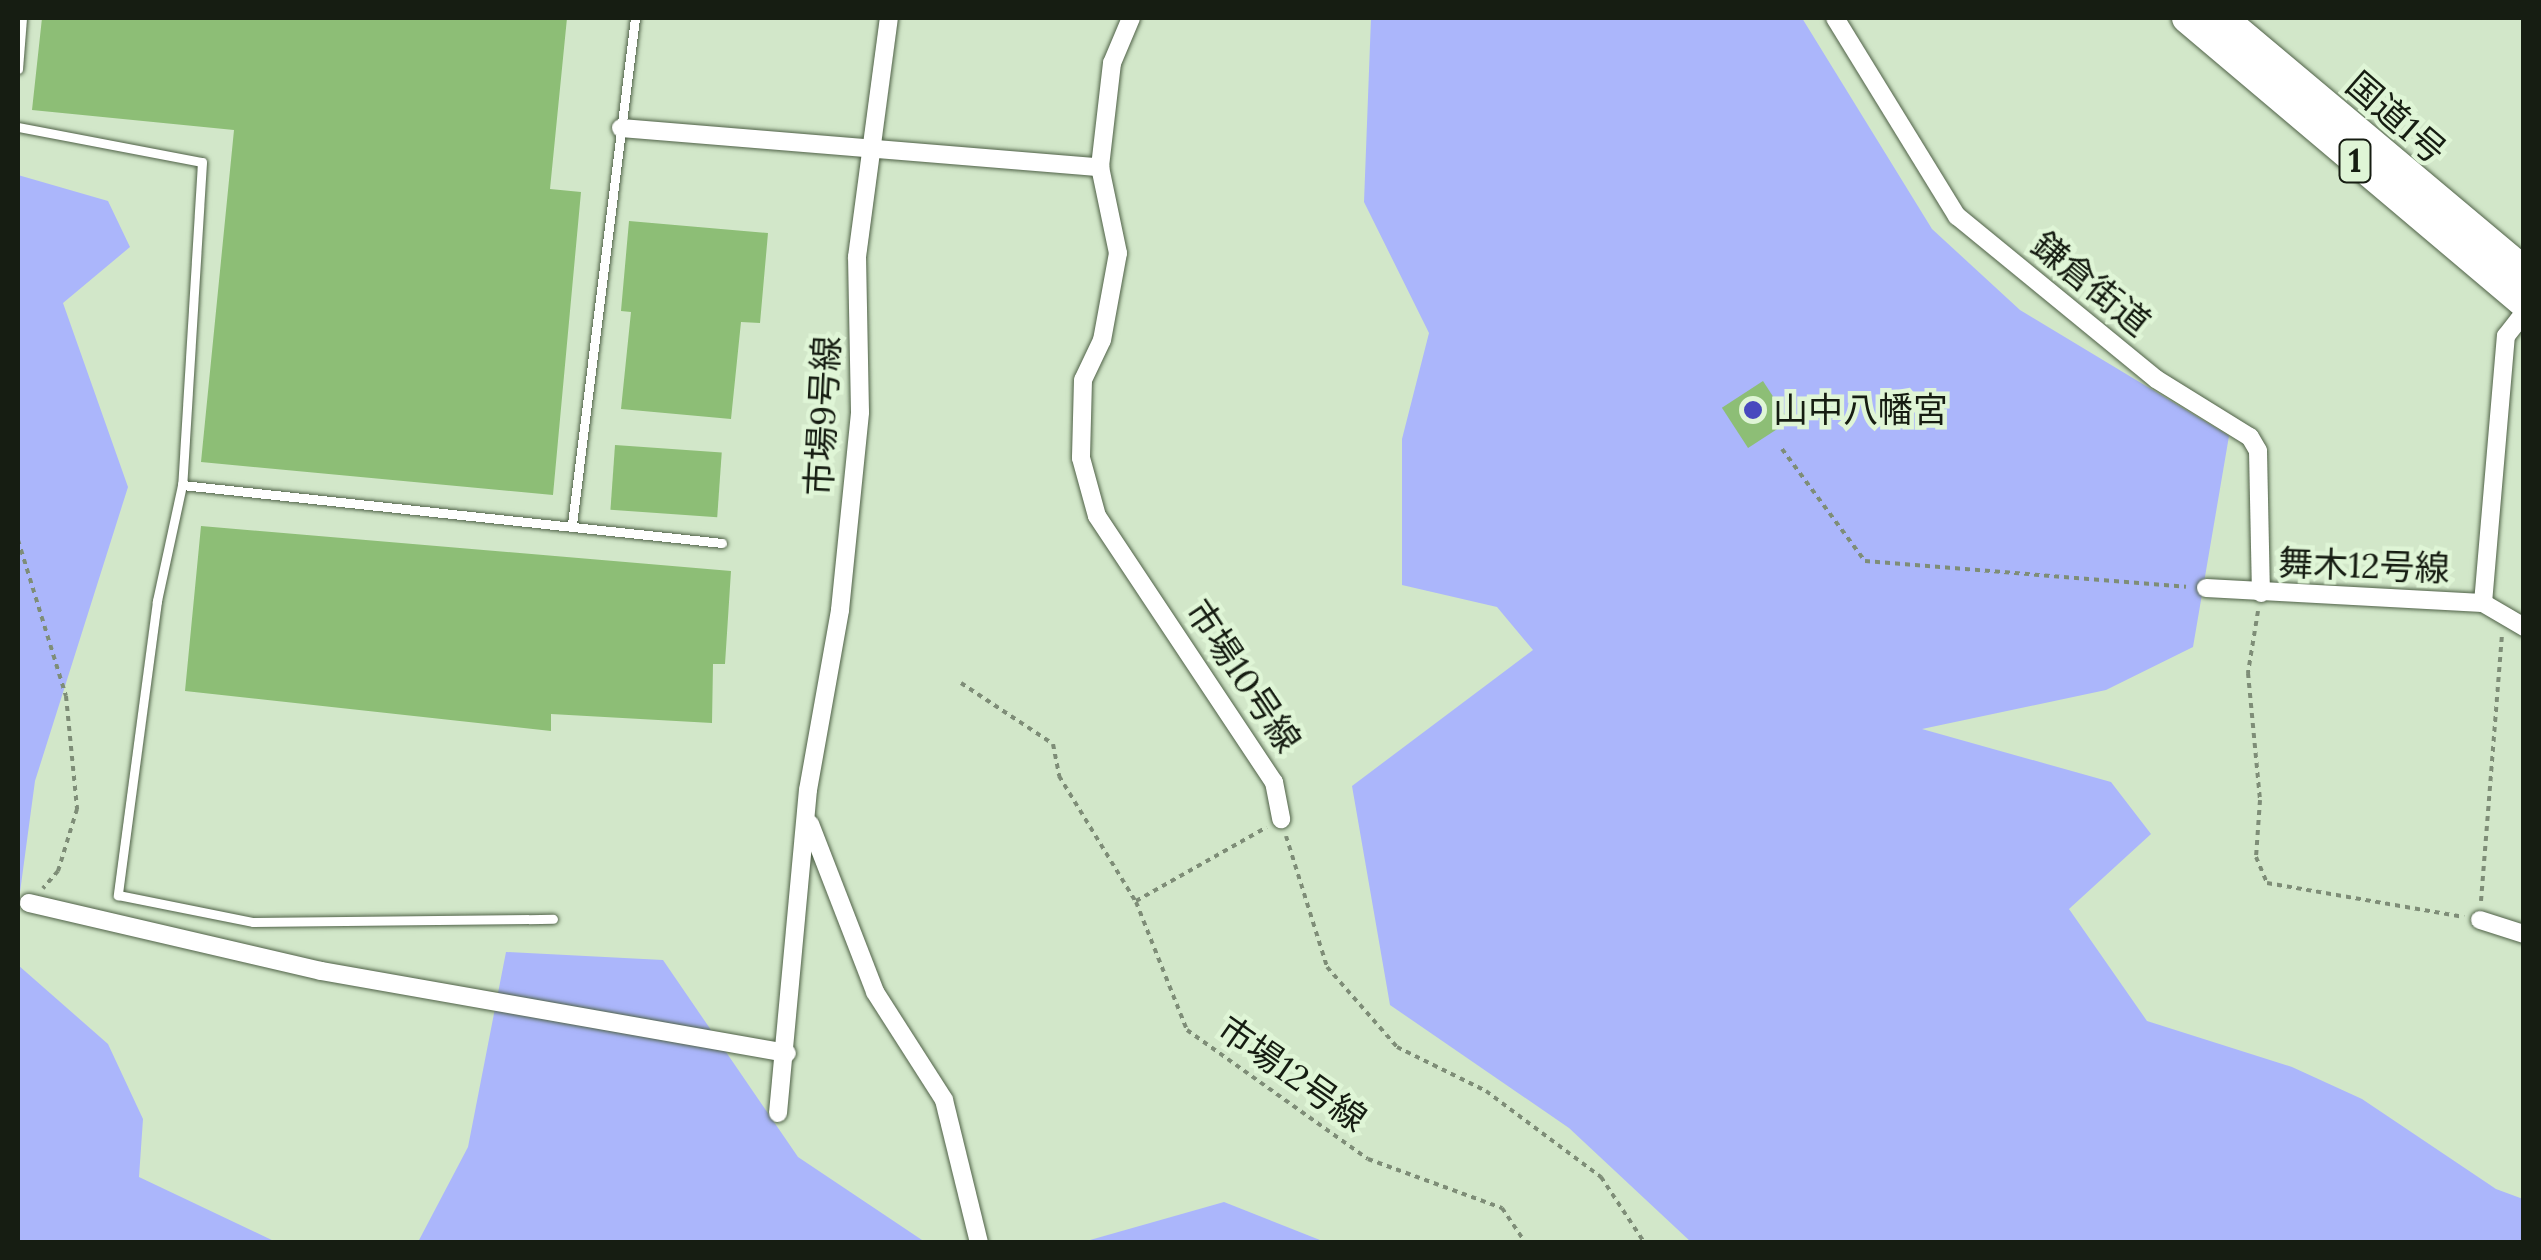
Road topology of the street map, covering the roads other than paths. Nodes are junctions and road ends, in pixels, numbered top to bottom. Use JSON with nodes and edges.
{"nodes":[{"id":1,"x":22,"y":18,"type":"edge"},
{"id":2,"x":635,"y":18,"type":"edge"},
{"id":3,"x":889,"y":18,"type":"edge"},
{"id":4,"x":1130,"y":18,"type":"edge"},
{"id":5,"x":1835,"y":18,"type":"edge"},
{"id":6,"x":2187,"y":18,"type":"edge"},
{"id":7,"x":2222,"y":18,"type":"edge"},
{"id":8,"x":18,"y":69,"type":"edge"},
{"id":9,"x":18,"y":127,"type":"edge"},
{"id":10,"x":622,"y":128,"type":"junction"},
{"id":11,"x":874,"y":146,"type":"junction"},
{"id":12,"x":1100,"y":167,"type":"junction"},
{"id":13,"x":2524,"y":271,"type":"edge"},
{"id":14,"x":2524,"y":303,"type":"edge"},
{"id":15,"x":2524,"y":313,"type":"edge"},
{"id":16,"x":182,"y":485,"type":"junction"},
{"id":17,"x":572,"y":524,"type":"junction"},
{"id":18,"x":722,"y":543,"type":"dead end"},
{"id":19,"x":2206,"y":588,"type":"road end"},
{"id":20,"x":2261,"y":594,"type":"junction"},
{"id":21,"x":2483,"y":603,"type":"junction"},
{"id":22,"x":2524,"y":628,"type":"edge"},
{"id":23,"x":807,"y":818,"type":"junction"},
{"id":24,"x":1281,"y":818,"type":"road end"},
{"id":25,"x":29,"y":903,"type":"road end"},
{"id":26,"x":552,"y":919,"type":"dead end"},
{"id":27,"x":2480,"y":920,"type":"road end"},
{"id":28,"x":2524,"y":934,"type":"edge"},
{"id":29,"x":788,"y":1053,"type":"junction"},
{"id":30,"x":778,"y":1113,"type":"dead end"},
{"id":31,"x":978,"y":1242,"type":"edge"}],
"edges":[{"from":1,"to":8,"type":"lane"},
{"from":2,"to":10,"type":"lane"},
{"from":3,"to":11,"type":"street","name":"市場9号線"},
{"from":4,"to":12,"type":"street","name":"市場10号線"},
{"from":5,"to":20,"type":"street","name":"鎌倉街道"},
{"from":6,"to":14,"type":"highway","name":"国道1号","number":"1"},
{"from":7,"to":13,"type":"highway","name":"国道1号","number":"1"},
{"from":9,"to":16,"type":"lane"},
{"from":10,"to":11,"type":"street"},
{"from":10,"to":17,"type":"lane"},
{"from":11,"to":12,"type":"street"},
{"from":11,"to":23,"type":"street","name":"市場9号線"},
{"from":12,"to":24,"type":"street","name":"市場10号線"},
{"from":15,"to":21,"type":"street","name":"舞木12号線"},
{"from":16,"to":17,"type":"lane"},
{"from":16,"to":26,"type":"lane"},
{"from":17,"to":18,"type":"lane"},
{"from":19,"to":20,"type":"street"},
{"from":20,"to":21,"type":"street","name":"舞木12号線"},
{"from":21,"to":22,"type":"street"},
{"from":23,"to":29,"type":"street","name":"市場9号線"},
{"from":23,"to":31,"type":"street"},
{"from":25,"to":29,"type":"street"},
{"from":27,"to":28,"type":"street"},
{"from":29,"to":30,"type":"street","name":"市場9号線"}]}
